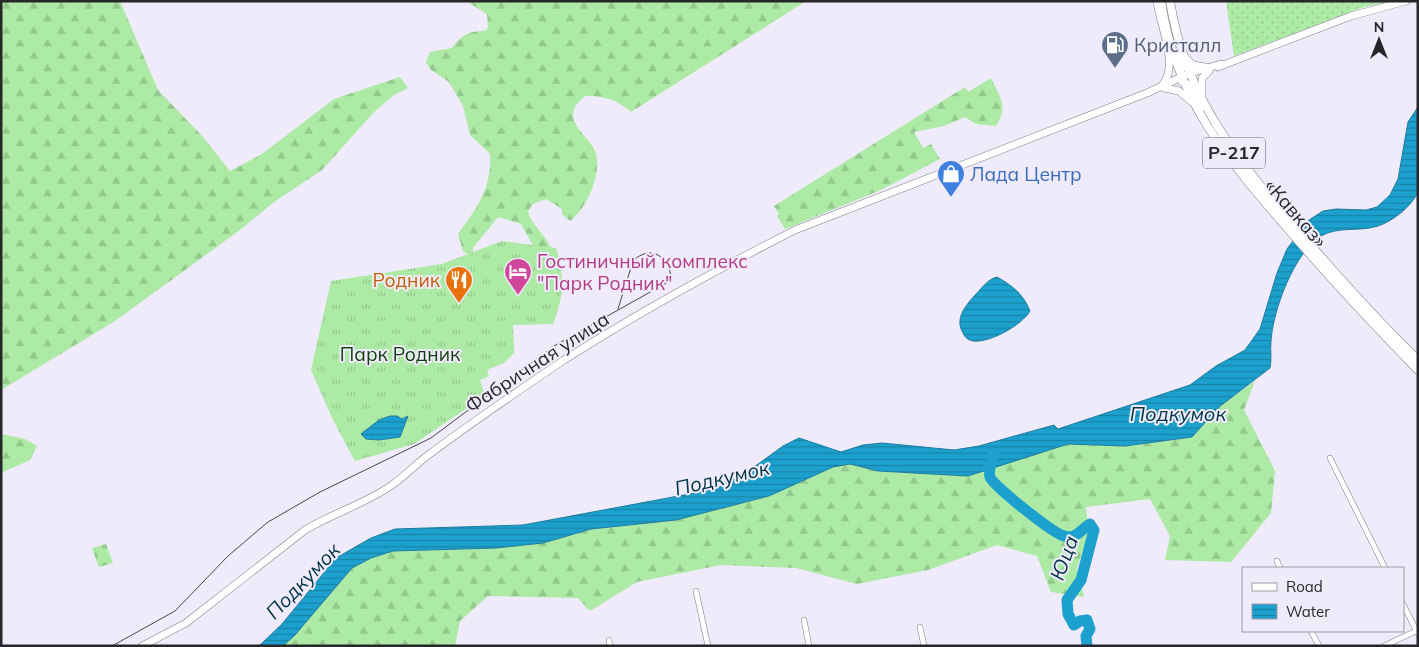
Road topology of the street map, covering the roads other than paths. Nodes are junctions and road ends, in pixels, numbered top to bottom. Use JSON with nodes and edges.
{"nodes":[{"id":1,"x":1161,"y":1,"type":"edge"},
{"id":2,"x":1170,"y":1,"type":"edge"},
{"id":3,"x":1406,"y":1,"type":"edge"},
{"id":4,"x":1183,"y":55,"type":"junction"},
{"id":5,"x":1208,"y":69,"type":"junction"},
{"id":6,"x":1193,"y":73,"type":"junction"},
{"id":7,"x":1181,"y":80,"type":"junction"},
{"id":8,"x":1164,"y":86,"type":"junction"},
{"id":9,"x":1202,"y":100,"type":"junction"},
{"id":10,"x":1194,"y":104,"type":"junction"},
{"id":11,"x":1238,"y":158,"type":"junction"},
{"id":12,"x":1286,"y":222,"type":"junction"},
{"id":13,"x":1321,"y":262,"type":"junction"},
{"id":14,"x":1418,"y":360,"type":"edge"},
{"id":15,"x":1418,"y":370,"type":"edge"},
{"id":16,"x":1330,"y":458,"type":"dead end"},
{"id":17,"x":1276,"y":561,"type":"dead end"},
{"id":18,"x":1279,"y":567,"type":"edge"},
{"id":19,"x":1384,"y":567,"type":"edge"},
{"id":20,"x":696,"y":591,"type":"dead end"},
{"id":21,"x":1404,"y":606,"type":"edge"},
{"id":22,"x":804,"y":620,"type":"dead end"},
{"id":23,"x":920,"y":628,"type":"dead end"},
{"id":24,"x":1312,"y":632,"type":"edge"},
{"id":25,"x":1417,"y":632,"type":"edge"},
{"id":26,"x":142,"y":646,"type":"edge"},
{"id":27,"x":708,"y":646,"type":"edge"},
{"id":28,"x":810,"y":646,"type":"edge"},
{"id":29,"x":924,"y":646,"type":"edge"},
{"id":30,"x":1319,"y":646,"type":"edge"},
{"id":31,"x":1384,"y":646,"type":"edge"}],
"edges":[{"from":1,"to":6,"type":"main road"},
{"from":1,"to":7,"type":"main road","name":"«Кавказ»","number":"Р-217"},
{"from":1,"to":8,"type":"main road"},
{"from":2,"to":4,"type":"main road","name":"«Кавказ»","number":"Р-217"},
{"from":3,"to":5,"type":"main road","name":"Фабричная улица"},
{"from":4,"to":5,"type":"main road"},
{"from":4,"to":6,"type":"main road","name":"«Кавказ»","number":"Р-217"},
{"from":5,"to":6,"type":"main road","name":"Фабричная улица"},
{"from":5,"to":9,"type":"main road"},
{"from":6,"to":7,"type":"main road","name":"Фабричная улица"},
{"from":6,"to":9,"type":"main road","name":"«Кавказ»","number":"Р-217"},
{"from":7,"to":8,"type":"main road","name":"Фабричная улица"},
{"from":7,"to":10,"type":"main road","name":"«Кавказ»","number":"Р-217"},
{"from":7,"to":11,"type":"main road"},
{"from":8,"to":10,"type":"main road"},
{"from":8,"to":26,"type":"main road","name":"Фабричная улица"},
{"from":9,"to":11,"type":"main road","name":"«Кавказ»","number":"Р-217"},
{"from":10,"to":12,"type":"main road","name":"«Кавказ»","number":"Р-217"},
{"from":11,"to":12,"type":"main road","name":"«Кавказ»","number":"Р-217"},
{"from":12,"to":13,"type":"main road","name":"«Кавказ»","number":"Р-217"},
{"from":13,"to":14,"type":"main road","name":"«Кавказ»","number":"Р-217"},
{"from":13,"to":15,"type":"main road","name":"«Кавказ»","number":"Р-217"},
{"from":16,"to":19,"type":"street"},
{"from":17,"to":18,"type":"street"},
{"from":20,"to":27,"type":"street"},
{"from":21,"to":25,"type":"street"},
{"from":22,"to":28,"type":"street"},
{"from":23,"to":29,"type":"street"},
{"from":24,"to":30,"type":"street"},
{"from":25,"to":31,"type":"street"}]}
